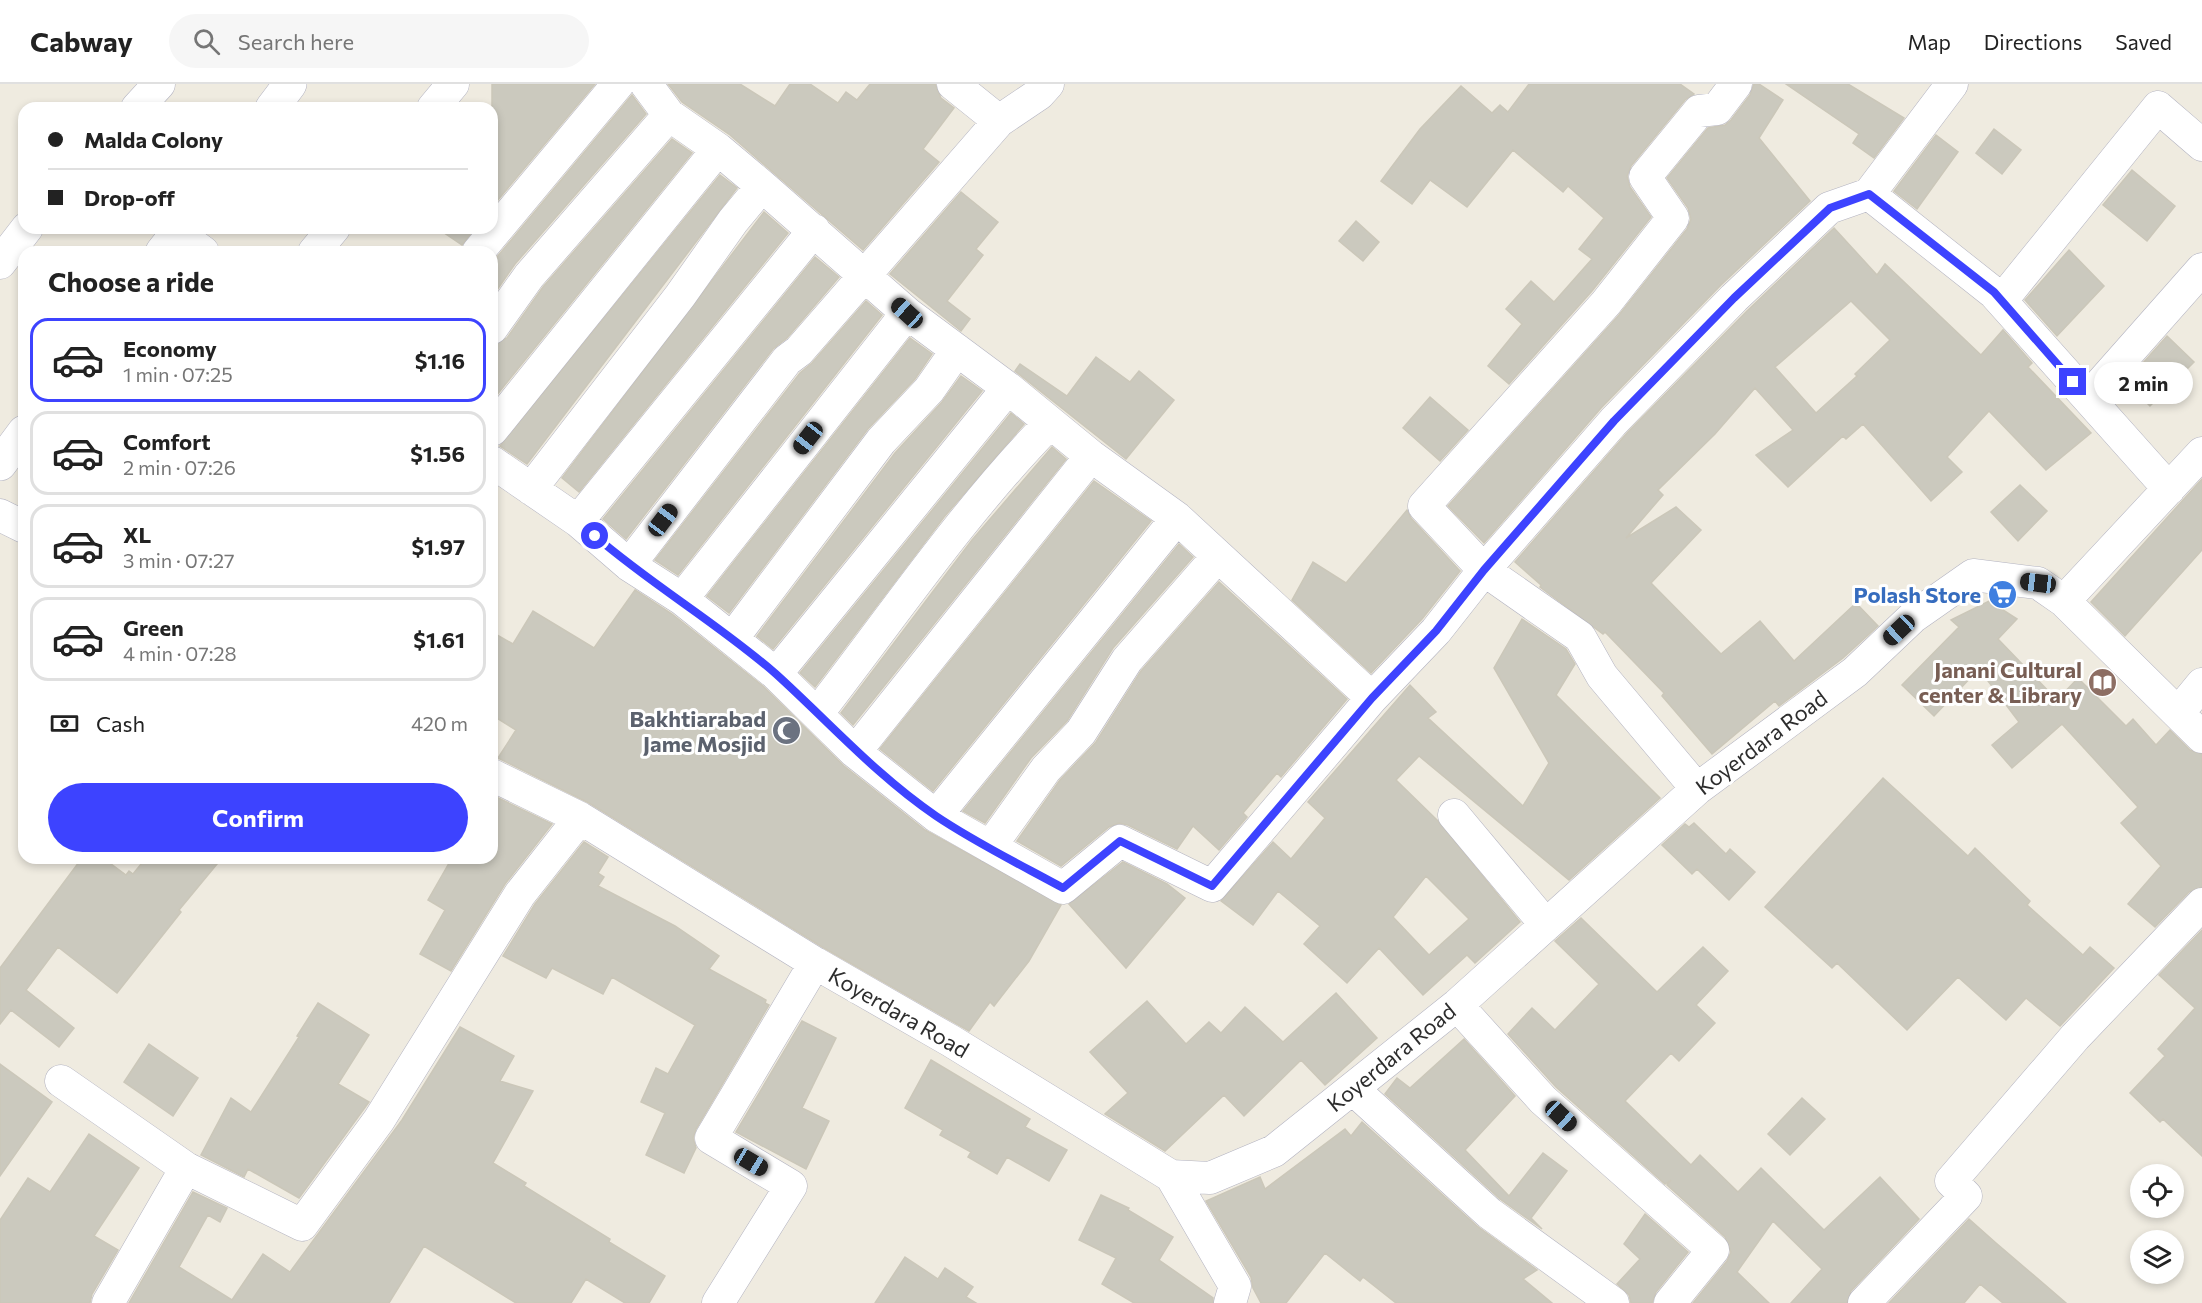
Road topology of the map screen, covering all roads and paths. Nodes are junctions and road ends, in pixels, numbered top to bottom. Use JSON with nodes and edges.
{"nodes":[{"id":1,"x":159,"y":84,"type":"edge"},
{"id":2,"x":290,"y":84,"type":"edge"},
{"id":3,"x":453,"y":84,"type":"edge"},
{"id":4,"x":618,"y":84,"type":"edge"},
{"id":5,"x":646,"y":84,"type":"edge"},
{"id":6,"x":953,"y":84,"type":"edge"},
{"id":7,"x":1048,"y":84,"type":"edge"},
{"id":8,"x":1736,"y":84,"type":"edge"},
{"id":9,"x":1952,"y":84,"type":"edge"},
{"id":10,"x":142,"y":102,"type":"edge"},
{"id":11,"x":276,"y":102,"type":"edge"},
{"id":12,"x":438,"y":102,"type":"edge"},
{"id":13,"x":669,"y":115,"type":"junction"},
{"id":14,"x":999,"y":121,"type":"junction"},
{"id":15,"x":2197,"y":129,"type":"edge"},
{"id":16,"x":718,"y":149,"type":"junction"},
{"id":17,"x":762,"y":186,"type":"junction"},
{"id":18,"x":1869,"y":194,"type":"junction"},
{"id":19,"x":498,"y":228,"type":"edge"},
{"id":20,"x":814,"y":230,"type":"junction"},
{"id":21,"x":22,"y":234,"type":"edge"},
{"id":22,"x":329,"y":234,"type":"edge"},
{"id":23,"x":493,"y":234,"type":"edge"},
{"id":24,"x":173,"y":238,"type":"edge"},
{"id":25,"x":190,"y":246,"type":"edge"},
{"id":26,"x":319,"y":246,"type":"edge"},
{"id":27,"x":483,"y":246,"type":"edge"},
{"id":28,"x":0,"y":263,"type":"edge"},
{"id":29,"x":2202,"y":269,"type":"edge"},
{"id":30,"x":864,"y":274,"type":"junction"},
{"id":31,"x":2002,"y":300,"type":"junction"},
{"id":32,"x":907,"y":313,"type":"junction"},
{"id":33,"x":498,"y":320,"type":"edge"},
{"id":34,"x":957,"y":350,"type":"junction"},
{"id":35,"x":1008,"y":388,"type":"junction"},
{"id":36,"x":2088,"y":398,"type":"junction"},
{"id":37,"x":498,"y":423,"type":"edge"},
{"id":38,"x":1050,"y":423,"type":"junction"},
{"id":39,"x":18,"y":439,"type":"edge"},
{"id":40,"x":2202,"y":453,"type":"edge"},
{"id":41,"x":1090,"y":456,"type":"junction"},
{"id":42,"x":1,"y":459,"type":"edge"},
{"id":43,"x":498,"y":466,"type":"edge"},
{"id":44,"x":531,"y":489,"type":"junction"},
{"id":45,"x":2169,"y":489,"type":"junction"},
{"id":46,"x":0,"y":515,"type":"edge"},
{"id":47,"x":1177,"y":518,"type":"junction"},
{"id":48,"x":578,"y":521,"type":"junction"},
{"id":49,"x":18,"y":524,"type":"edge"},
{"id":50,"x":1218,"y":556,"type":"junction"},
{"id":51,"x":629,"y":565,"type":"junction"},
{"id":52,"x":1484,"y":570,"type":"junction"},
{"id":53,"x":682,"y":599,"type":"junction"},
{"id":54,"x":2064,"y":601,"type":"junction"},
{"id":55,"x":732,"y":639,"type":"junction"},
{"id":56,"x":776,"y":674,"type":"junction"},
{"id":57,"x":2202,"y":684,"type":"edge"},
{"id":58,"x":1372,"y":698,"type":"junction"},
{"id":59,"x":2179,"y":712,"type":"junction"},
{"id":60,"x":817,"y":714,"type":"junction"},
{"id":61,"x":2202,"y":737,"type":"edge"},
{"id":62,"x":855,"y":752,"type":"junction"},
{"id":63,"x":498,"y":778,"type":"edge"},
{"id":64,"x":1697,"y":789,"type":"junction"},
{"id":65,"x":1454,"y":815,"type":"dead end"},
{"id":66,"x":936,"y":816,"type":"junction"},
{"id":67,"x":580,"y":818,"type":"junction"},
{"id":68,"x":990,"y":847,"type":"junction"},
{"id":69,"x":2202,"y":904,"type":"edge"},
{"id":70,"x":1546,"y":925,"type":"junction"},
{"id":71,"x":815,"y":963,"type":"junction"},
{"id":72,"x":1457,"y":1005,"type":"junction"},
{"id":73,"x":61,"y":1081,"type":"dead end"},
{"id":74,"x":1353,"y":1089,"type":"junction"},
{"id":75,"x":186,"y":1168,"type":"junction"},
{"id":76,"x":1172,"y":1176,"type":"junction"},
{"id":77,"x":108,"y":1303,"type":"edge"},
{"id":78,"x":718,"y":1303,"type":"edge"},
{"id":79,"x":1230,"y":1303,"type":"edge"},
{"id":80,"x":1613,"y":1303,"type":"edge"},
{"id":81,"x":1670,"y":1303,"type":"edge"},
{"id":82,"x":1864,"y":1303,"type":"edge"}],
"edges":[{"from":1,"to":10,"type":"street"},
{"from":2,"to":11,"type":"street"},
{"from":3,"to":12,"type":"street"},
{"from":4,"to":19,"type":"street"},
{"from":5,"to":13,"type":"street"},
{"from":6,"to":14,"type":"street"},
{"from":7,"to":14,"type":"street"},
{"from":8,"to":52,"type":"street"},
{"from":9,"to":18,"type":"street"},
{"from":13,"to":16,"type":"street"},
{"from":13,"to":33,"type":"street"},
{"from":14,"to":30,"type":"street"},
{"from":15,"to":31,"type":"street"},
{"from":16,"to":17,"type":"street"},
{"from":16,"to":37,"type":"street"},
{"from":17,"to":20,"type":"street"},
{"from":17,"to":44,"type":"street"},
{"from":18,"to":31,"type":"street"},
{"from":18,"to":52,"type":"street"},
{"from":20,"to":30,"type":"street"},
{"from":20,"to":48,"type":"street"},
{"from":21,"to":28,"type":"street"},
{"from":22,"to":26,"type":"street"},
{"from":23,"to":27,"type":"street"},
{"from":24,"to":25,"type":"street"},
{"from":29,"to":36,"type":"street"},
{"from":30,"to":32,"type":"street"},
{"from":30,"to":51,"type":"street"},
{"from":31,"to":36,"type":"street"},
{"from":32,"to":34,"type":"street"},
{"from":32,"to":53,"type":"street"},
{"from":34,"to":35,"type":"street"},
{"from":34,"to":55,"type":"street"},
{"from":35,"to":38,"type":"street"},
{"from":35,"to":56,"type":"street"},
{"from":36,"to":45,"type":"street"},
{"from":38,"to":41,"type":"street"},
{"from":38,"to":60,"type":"street"},
{"from":39,"to":42,"type":"street"},
{"from":40,"to":45,"type":"street"},
{"from":41,"to":47,"type":"street"},
{"from":41,"to":62,"type":"street"},
{"from":43,"to":44,"type":"street"},
{"from":44,"to":48,"type":"street"},
{"from":45,"to":54,"type":"street"},
{"from":46,"to":49,"type":"street"},
{"from":47,"to":50,"type":"street"},
{"from":47,"to":66,"type":"street"},
{"from":48,"to":51,"type":"street"},
{"from":50,"to":58,"type":"street"},
{"from":50,"to":68,"type":"street"},
{"from":51,"to":53,"type":"street"},
{"from":52,"to":58,"type":"street"},
{"from":52,"to":64,"type":"street"},
{"from":53,"to":55,"type":"street"},
{"from":54,"to":59,"type":"street","name":"Koyerdara Road"},
{"from":54,"to":64,"type":"street","name":"Koyerdara Road"},
{"from":55,"to":56,"type":"street"},
{"from":56,"to":60,"type":"street"},
{"from":57,"to":59,"type":"street"},
{"from":58,"to":68,"type":"street"},
{"from":59,"to":61,"type":"street","name":"Koyerdara Road"},
{"from":60,"to":62,"type":"street"},
{"from":62,"to":66,"type":"street"},
{"from":63,"to":67,"type":"street","name":"Koyerdara Road"},
{"from":64,"to":70,"type":"street","name":"Koyerdara Road"},
{"from":65,"to":70,"type":"street"},
{"from":66,"to":68,"type":"street"},
{"from":67,"to":71,"type":"street","name":"Koyerdara Road"},
{"from":67,"to":75,"type":"street"},
{"from":69,"to":82,"type":"street"},
{"from":70,"to":72,"type":"street","name":"Koyerdara Road"},
{"from":71,"to":76,"type":"street","name":"Koyerdara Road"},
{"from":71,"to":78,"type":"street"},
{"from":72,"to":74,"type":"street","name":"Koyerdara Road"},
{"from":72,"to":81,"type":"street"},
{"from":73,"to":75,"type":"street"},
{"from":74,"to":76,"type":"street","name":"Koyerdara Road"},
{"from":74,"to":80,"type":"street"},
{"from":75,"to":77,"type":"street"},
{"from":76,"to":79,"type":"street"}]}
